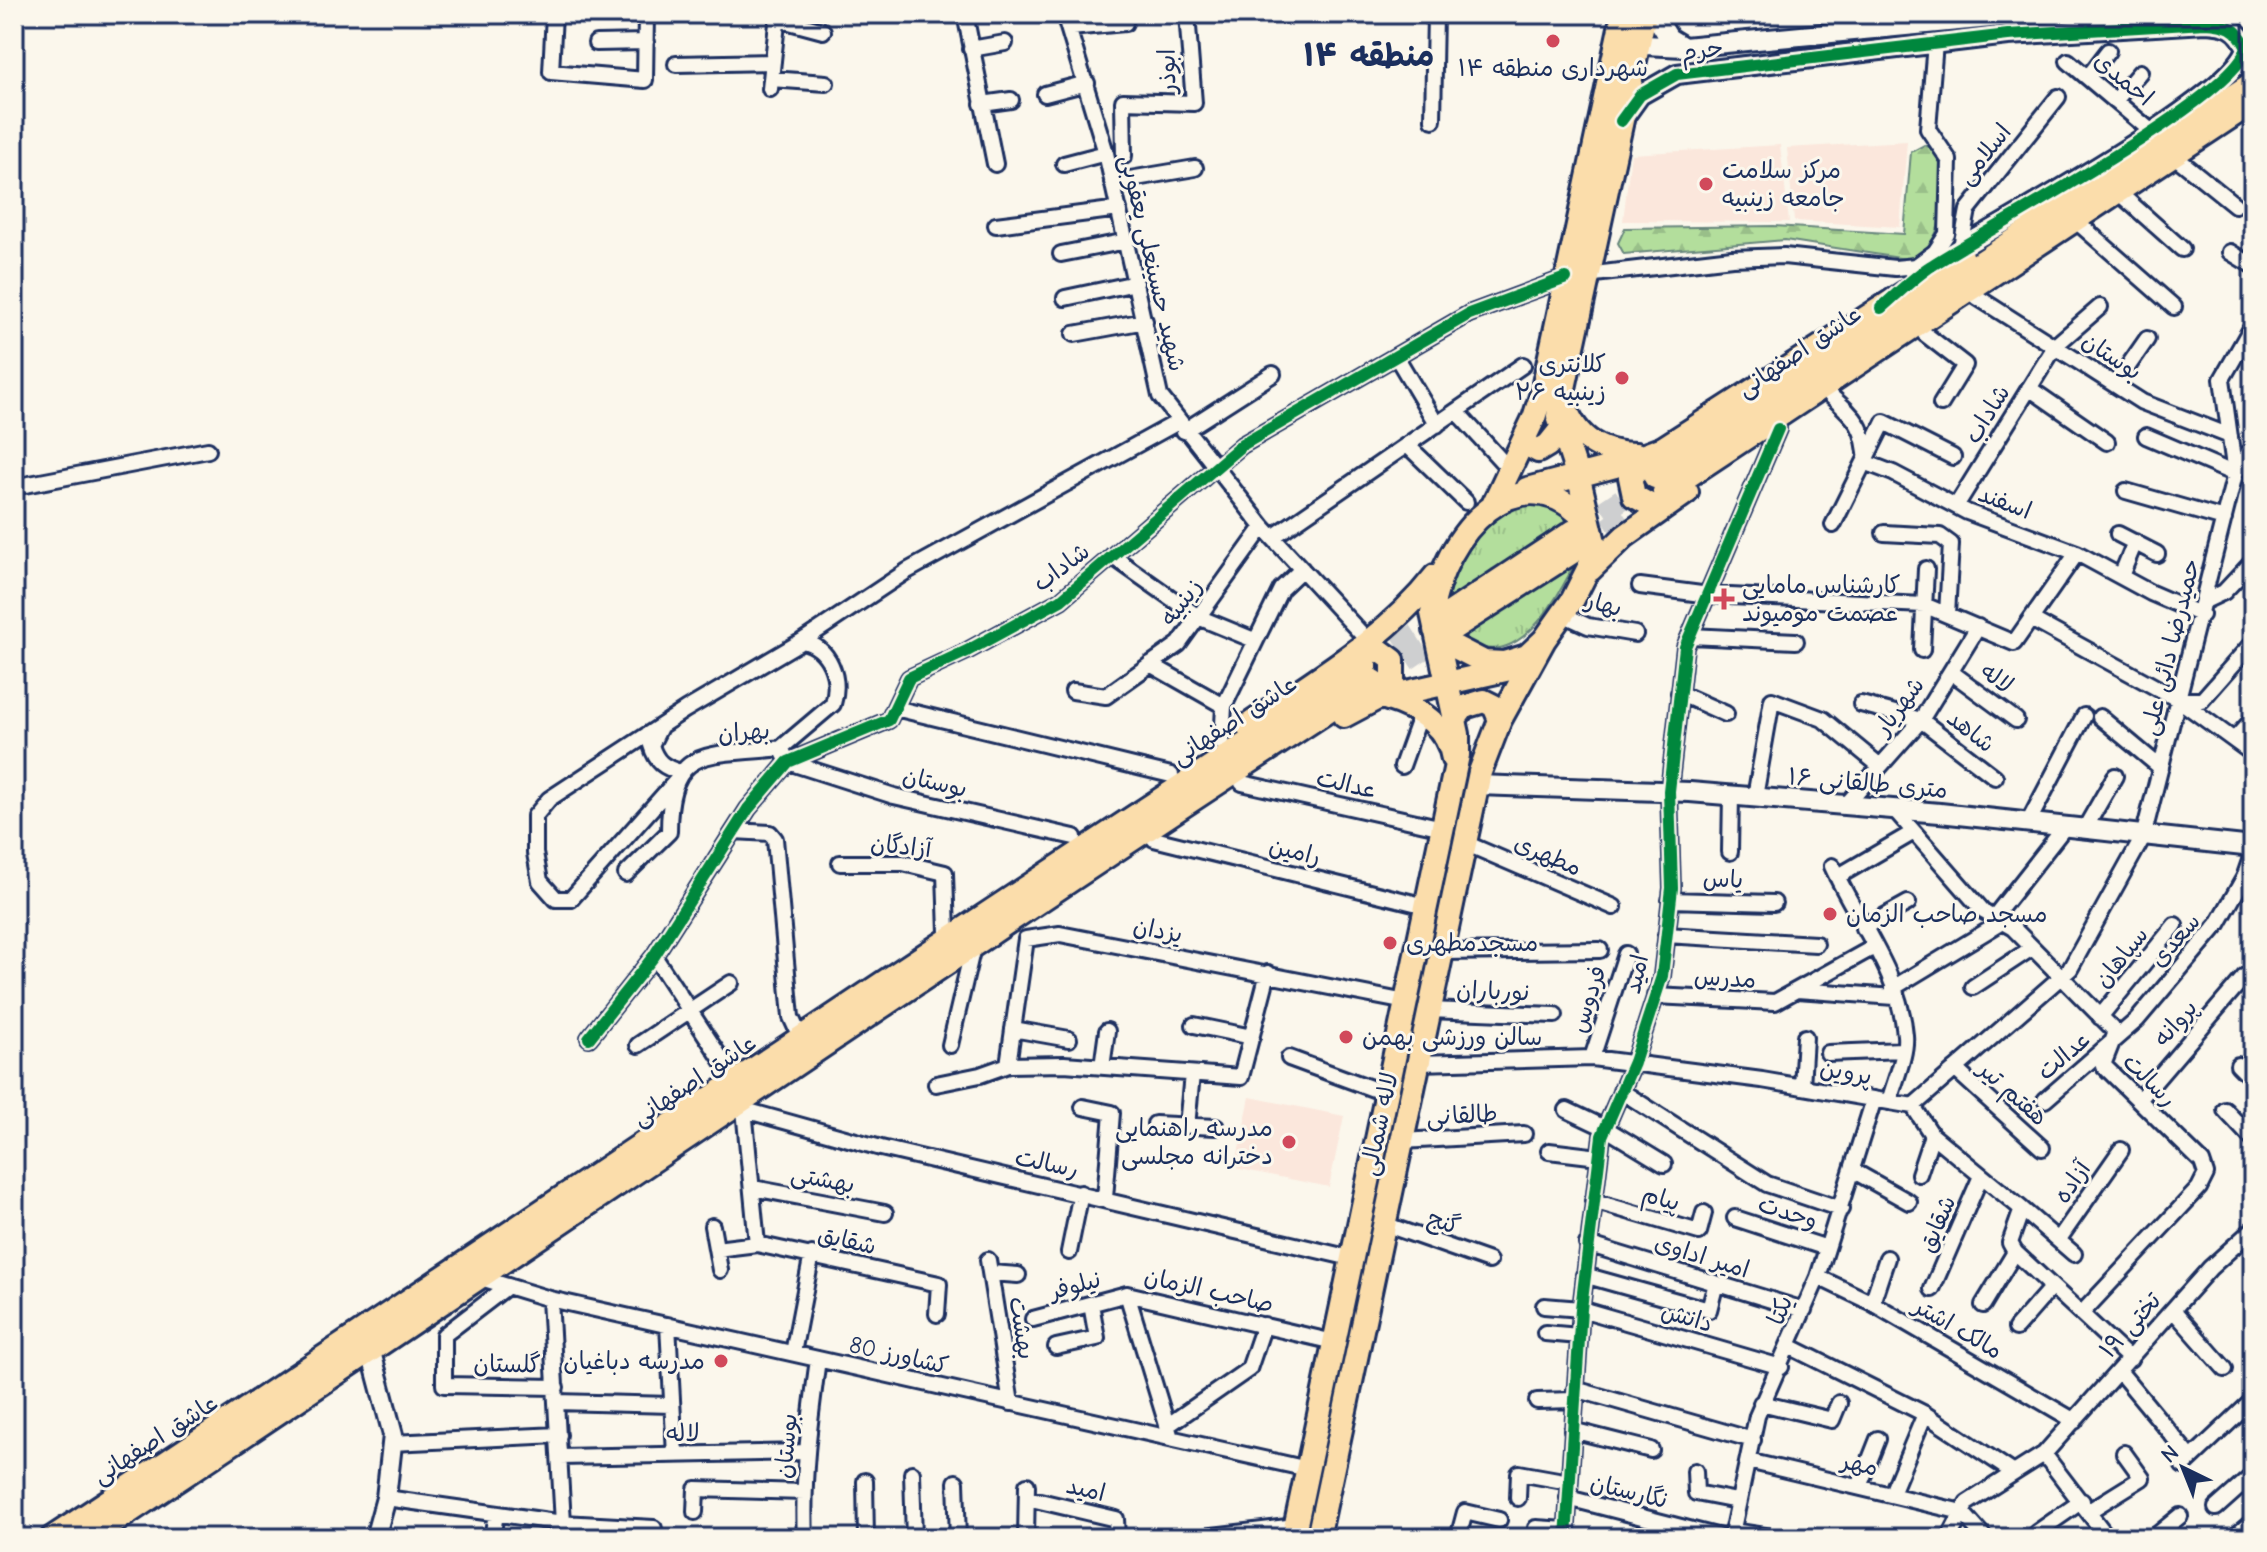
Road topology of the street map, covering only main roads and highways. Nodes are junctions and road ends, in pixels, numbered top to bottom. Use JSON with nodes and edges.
{"nodes":[{"id":1,"x":1623,"y":14,"type":"edge"},
{"id":2,"x":1645,"y":14,"type":"edge"},
{"id":3,"x":1628,"y":44,"type":"junction"},
{"id":4,"x":2244,"y":77,"type":"edge"},
{"id":5,"x":2249,"y":110,"type":"edge"},
{"id":6,"x":2082,"y":209,"type":"junction"},
{"id":7,"x":1576,"y":276,"type":"junction"},
{"id":8,"x":1561,"y":389,"type":"junction"},
{"id":9,"x":1560,"y":430,"type":"junction"},
{"id":10,"x":1525,"y":438,"type":"junction"},
{"id":11,"x":1654,"y":451,"type":"junction"},
{"id":12,"x":1577,"y":473,"type":"junction"},
{"id":13,"x":1660,"y":485,"type":"tunnel mouth"},
{"id":14,"x":1691,"y":490,"type":"junction"},
{"id":15,"x":1515,"y":493,"type":"junction"},
{"id":16,"x":1493,"y":505,"type":"junction"},
{"id":17,"x":1581,"y":534,"type":"junction"},
{"id":18,"x":1458,"y":547,"type":"junction"},
{"id":19,"x":1587,"y":573,"type":"junction"},
{"id":20,"x":1447,"y":623,"type":"junction"},
{"id":21,"x":1544,"y":640,"type":"junction"},
{"id":22,"x":1527,"y":656,"type":"junction"},
{"id":23,"x":1369,"y":680,"type":"junction"},
{"id":24,"x":1447,"y":684,"type":"junction"},
{"id":25,"x":1455,"y":719,"type":"junction"},
{"id":26,"x":1500,"y":720,"type":"junction"},
{"id":27,"x":1455,"y":771,"type":"junction"},
{"id":28,"x":881,"y":997,"type":"junction"},
{"id":29,"x":1372,"y":1162,"type":"junction"},
{"id":30,"x":1396,"y":1168,"type":"junction"},
{"id":31,"x":1294,"y":1532,"type":"edge"},
{"id":32,"x":52,"y":1538,"type":"edge"},
{"id":33,"x":90,"y":1538,"type":"edge"},
{"id":34,"x":1318,"y":1538,"type":"edge"}],
"edges":[{"from":1,"to":3,"type":"main road"},
{"from":2,"to":3,"type":"main road"},
{"from":3,"to":7,"type":"main road"},
{"from":3,"to":7,"type":"main road"},
{"from":4,"to":6,"type":"main road","name":"عاشق اصفهانی"},
{"from":5,"to":6,"type":"main road","name":"عاشق اصفهانی"},
{"from":6,"to":11,"type":"main road"},
{"from":6,"to":13,"type":"main road","name":"عاشق اصفهانی"},
{"from":6,"to":14,"type":"main road"},
{"from":7,"to":8,"type":"main road"},
{"from":7,"to":10,"type":"main road"},
{"from":8,"to":9,"type":"main road"},
{"from":8,"to":11,"type":"main road"},
{"from":9,"to":10,"type":"main road"},
{"from":9,"to":12,"type":"main road"},
{"from":10,"to":16,"type":"main road"},
{"from":11,"to":12,"type":"main road"},
{"from":11,"to":14,"type":"main road"},
{"from":12,"to":15,"type":"main road"},
{"from":12,"to":17,"type":"main road"},
{"from":14,"to":19,"type":"main road"},
{"from":15,"to":16,"type":"main road"},
{"from":15,"to":17,"type":"main road"},
{"from":16,"to":18,"type":"main road"},
{"from":17,"to":19,"type":"main road"},
{"from":17,"to":20,"type":"main road"},
{"from":18,"to":20,"type":"main road","name":"لاله شمالی"},
{"from":18,"to":23,"type":"main road"},
{"from":19,"to":21,"type":"main road"},
{"from":20,"to":22,"type":"main road"},
{"from":20,"to":24,"type":"main road","name":"لاله شمالی"},
{"from":21,"to":22,"type":"main road"},
{"from":21,"to":26,"type":"main road","name":"لاله شمالی"},
{"from":22,"to":24,"type":"main road"},
{"from":23,"to":24,"type":"main road"},
{"from":23,"to":27,"type":"main road"},
{"from":23,"to":28,"type":"main road","name":"عاشق اصفهانی"},
{"from":23,"to":28,"type":"main road"},
{"from":23,"to":28,"type":"main road"},
{"from":24,"to":25,"type":"main road","name":"لاله شمالی"},
{"from":25,"to":26,"type":"main road"},
{"from":25,"to":27,"type":"main road","name":"لاله شمالی"},
{"from":26,"to":30,"type":"main road","name":"لاله شمالی"},
{"from":27,"to":29,"type":"main road","name":"لاله شمالی"},
{"from":28,"to":32,"type":"main road","name":"عاشق اصفهانی"},
{"from":28,"to":33,"type":"main road","name":"عاشق اصفهانی"},
{"from":29,"to":30,"type":"main road"},
{"from":29,"to":31,"type":"main road","name":"لاله شمالی"},
{"from":30,"to":34,"type":"main road","name":"لاله شمالی"}]}
